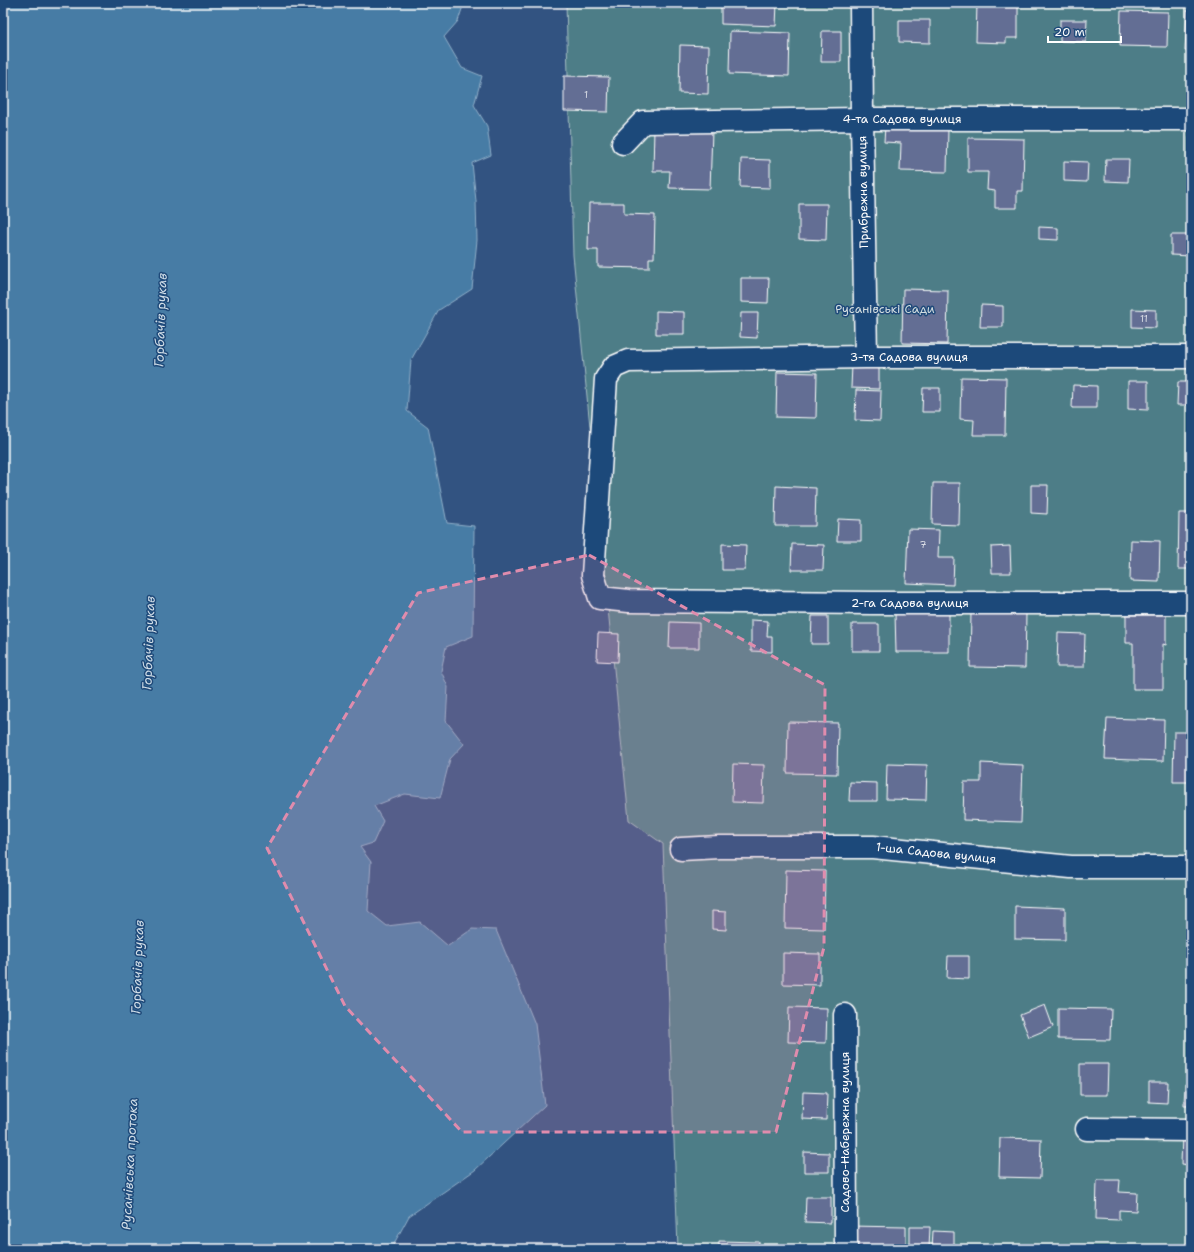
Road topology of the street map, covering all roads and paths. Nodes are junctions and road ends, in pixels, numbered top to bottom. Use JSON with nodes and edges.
{"nodes":[{"id":1,"x":861,"y":3,"type":"edge"},
{"id":2,"x":862,"y":119,"type":"junction"},
{"id":3,"x":1191,"y":119,"type":"edge"},
{"id":4,"x":622,"y":144,"type":"dead end"},
{"id":5,"x":866,"y":357,"type":"junction"},
{"id":6,"x":1191,"y":357,"type":"edge"},
{"id":7,"x":628,"y":361,"type":"joint"},
{"id":8,"x":1191,"y":603,"type":"edge"},
{"id":9,"x":681,"y":849,"type":"dead end"},
{"id":10,"x":1191,"y":867,"type":"edge"},
{"id":11,"x":845,"y":1015,"type":"dead end"},
{"id":12,"x":1087,"y":1129,"type":"dead end"},
{"id":13,"x":1191,"y":1130,"type":"edge"},
{"id":14,"x":846,"y":1249,"type":"edge"}],
"edges":[{"from":1,"to":2,"type":"street","name":"Прибрежна вулиця"},
{"from":2,"to":3,"type":"street","name":"4-та Садова вулиця"},
{"from":2,"to":4,"type":"street","name":"4-та Садова вулиця"},
{"from":2,"to":5,"type":"street","name":"Прибрежна вулиця"},
{"from":5,"to":6,"type":"street","name":"3-тя Садова вулиця"},
{"from":5,"to":7,"type":"street","name":"3-тя Садова вулиця"},
{"from":7,"to":8,"type":"street","name":"2-га Садова вулиця"},
{"from":9,"to":10,"type":"street","name":"1-ша Садова вулиця"},
{"from":11,"to":14,"type":"street","name":"Садово-Набережна вулиця"},
{"from":12,"to":13,"type":"street"}]}
